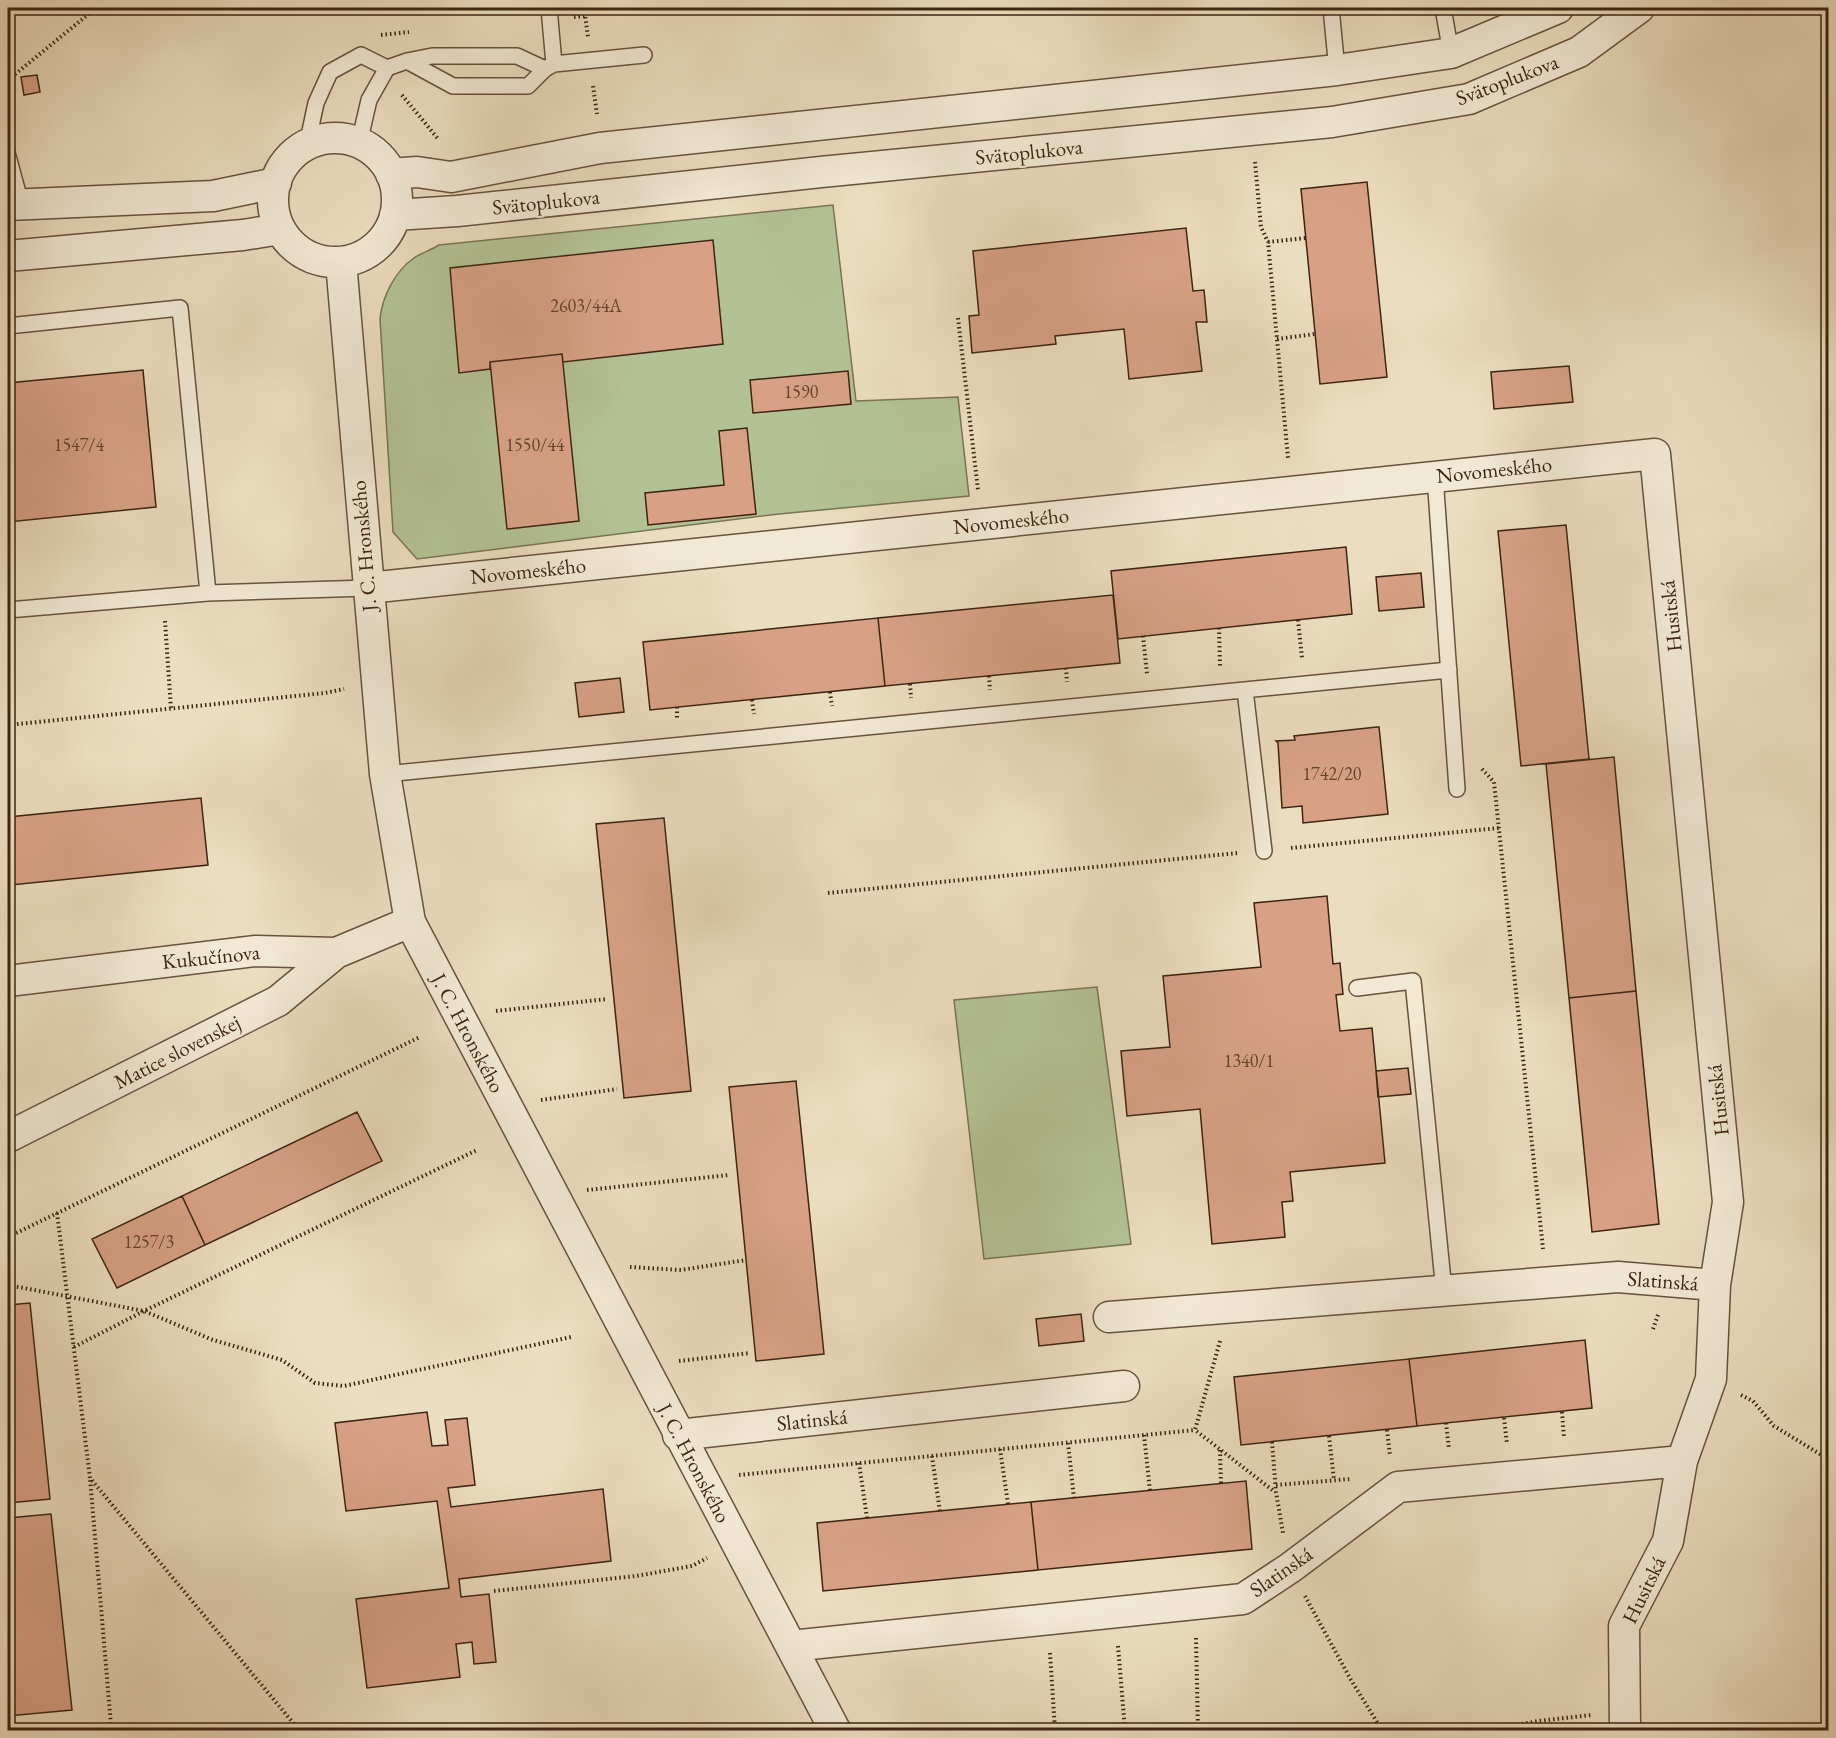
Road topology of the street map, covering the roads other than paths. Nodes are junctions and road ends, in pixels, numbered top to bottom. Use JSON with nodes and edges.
{"nodes":[{"id":1,"x":549,"y":8,"type":"edge"},
{"id":2,"x":1331,"y":8,"type":"edge"},
{"id":3,"x":1443,"y":8,"type":"edge"},
{"id":4,"x":1558,"y":8,"type":"edge"},
{"id":5,"x":1638,"y":8,"type":"edge"},
{"id":6,"x":1451,"y":52,"type":"junction"},
{"id":7,"x":644,"y":55,"type":"dead end"},
{"id":8,"x":407,"y":61,"type":"junction"},
{"id":9,"x":550,"y":66,"type":"junction"},
{"id":10,"x":387,"y":68,"type":"junction"},
{"id":11,"x":1337,"y":70,"type":"junction"},
{"id":12,"x":359,"y":143,"type":"junction"},
{"id":13,"x":307,"y":145,"type":"junction"},
{"id":14,"x":8,"y":156,"type":"edge"},
{"id":15,"x":391,"y":174,"type":"junction"},
{"id":16,"x":276,"y":183,"type":"junction"},
{"id":17,"x":14,"y":205,"type":"edge"},
{"id":18,"x":395,"y":215,"type":"junction"},
{"id":19,"x":280,"y":229,"type":"junction"},
{"id":20,"x":8,"y":255,"type":"edge"},
{"id":21,"x":341,"y":262,"type":"junction"},
{"id":22,"x":8,"y":326,"type":"edge"},
{"id":23,"x":1655,"y":454,"type":"joint"},
{"id":24,"x":1435,"y":476,"type":"junction"},
{"id":25,"x":368,"y":588,"type":"junction"},
{"id":26,"x":208,"y":593,"type":"junction"},
{"id":27,"x":8,"y":609,"type":"edge"},
{"id":28,"x":1449,"y":670,"type":"junction"},
{"id":29,"x":1245,"y":690,"type":"junction"},
{"id":30,"x":385,"y":774,"type":"junction"},
{"id":31,"x":1457,"y":789,"type":"dead end"},
{"id":32,"x":1264,"y":851,"type":"road end"},
{"id":33,"x":410,"y":922,"type":"junction"},
{"id":34,"x":336,"y":952,"type":"junction"},
{"id":35,"x":8,"y":981,"type":"edge"},
{"id":36,"x":1357,"y":988,"type":"dead end"},
{"id":37,"x":8,"y":1137,"type":"edge"},
{"id":38,"x":1715,"y":1285,"type":"junction"},
{"id":39,"x":1444,"y":1291,"type":"junction"},
{"id":40,"x":1109,"y":1317,"type":"dead end"},
{"id":41,"x":1124,"y":1386,"type":"dead end"},
{"id":42,"x":678,"y":1435,"type":"junction"},
{"id":43,"x":1682,"y":1461,"type":"junction"},
{"id":44,"x":791,"y":1646,"type":"junction"},
{"id":45,"x":835,"y":1731,"type":"edge"},
{"id":46,"x":1625,"y":1731,"type":"edge"}],
"edges":[{"from":1,"to":9,"type":"lane"},
{"from":2,"to":11,"type":"lane"},
{"from":3,"to":6,"type":"lane"},
{"from":4,"to":6,"type":"street","name":"Svätoplukova"},
{"from":5,"to":18,"type":"street","name":"Svätoplukova"},
{"from":6,"to":11,"type":"street","name":"Svätoplukova"},
{"from":7,"to":9,"type":"lane"},
{"from":8,"to":9,"type":"lane"},
{"from":8,"to":9,"type":"lane"},
{"from":8,"to":10,"type":"lane"},
{"from":10,"to":12,"type":"lane"},
{"from":10,"to":13,"type":"lane"},
{"from":11,"to":15,"type":"street","name":"Svätoplukova"},
{"from":12,"to":13,"type":"street"},
{"from":12,"to":15,"type":"street"},
{"from":13,"to":16,"type":"street"},
{"from":14,"to":17,"type":"lane"},
{"from":15,"to":18,"type":"street"},
{"from":16,"to":17,"type":"street"},
{"from":16,"to":19,"type":"street"},
{"from":18,"to":21,"type":"street"},
{"from":19,"to":20,"type":"street"},
{"from":19,"to":21,"type":"street"},
{"from":21,"to":25,"type":"street","name":"J. C. Hronského"},
{"from":22,"to":26,"type":"lane"},
{"from":23,"to":24,"type":"street","name":"Novomeského"},
{"from":23,"to":38,"type":"street","name":"Husitská"},
{"from":24,"to":25,"type":"street","name":"Novomeského"},
{"from":24,"to":28,"type":"lane"},
{"from":25,"to":26,"type":"lane"},
{"from":25,"to":30,"type":"street","name":"J. C. Hronského"},
{"from":26,"to":27,"type":"lane"},
{"from":28,"to":29,"type":"lane"},
{"from":28,"to":31,"type":"lane"},
{"from":29,"to":30,"type":"lane"},
{"from":29,"to":32,"type":"lane"},
{"from":30,"to":33,"type":"street","name":"J. C. Hronského"},
{"from":33,"to":34,"type":"street","name":"Kukučínova"},
{"from":33,"to":42,"type":"street","name":"J. C. Hronského"},
{"from":34,"to":35,"type":"street","name":"Kukučínova"},
{"from":34,"to":37,"type":"street","name":"Matice slovenskej"},
{"from":36,"to":39,"type":"lane"},
{"from":38,"to":39,"type":"street","name":"Slatinská"},
{"from":38,"to":43,"type":"street","name":"Husitská"},
{"from":39,"to":40,"type":"street","name":"Slatinská"},
{"from":41,"to":42,"type":"street","name":"Slatinská"},
{"from":42,"to":44,"type":"street","name":"J. C. Hronského"},
{"from":43,"to":44,"type":"street","name":"Slatinská"},
{"from":43,"to":46,"type":"street","name":"Husitská"},
{"from":44,"to":45,"type":"street","name":"J. C. Hronského"}]}
